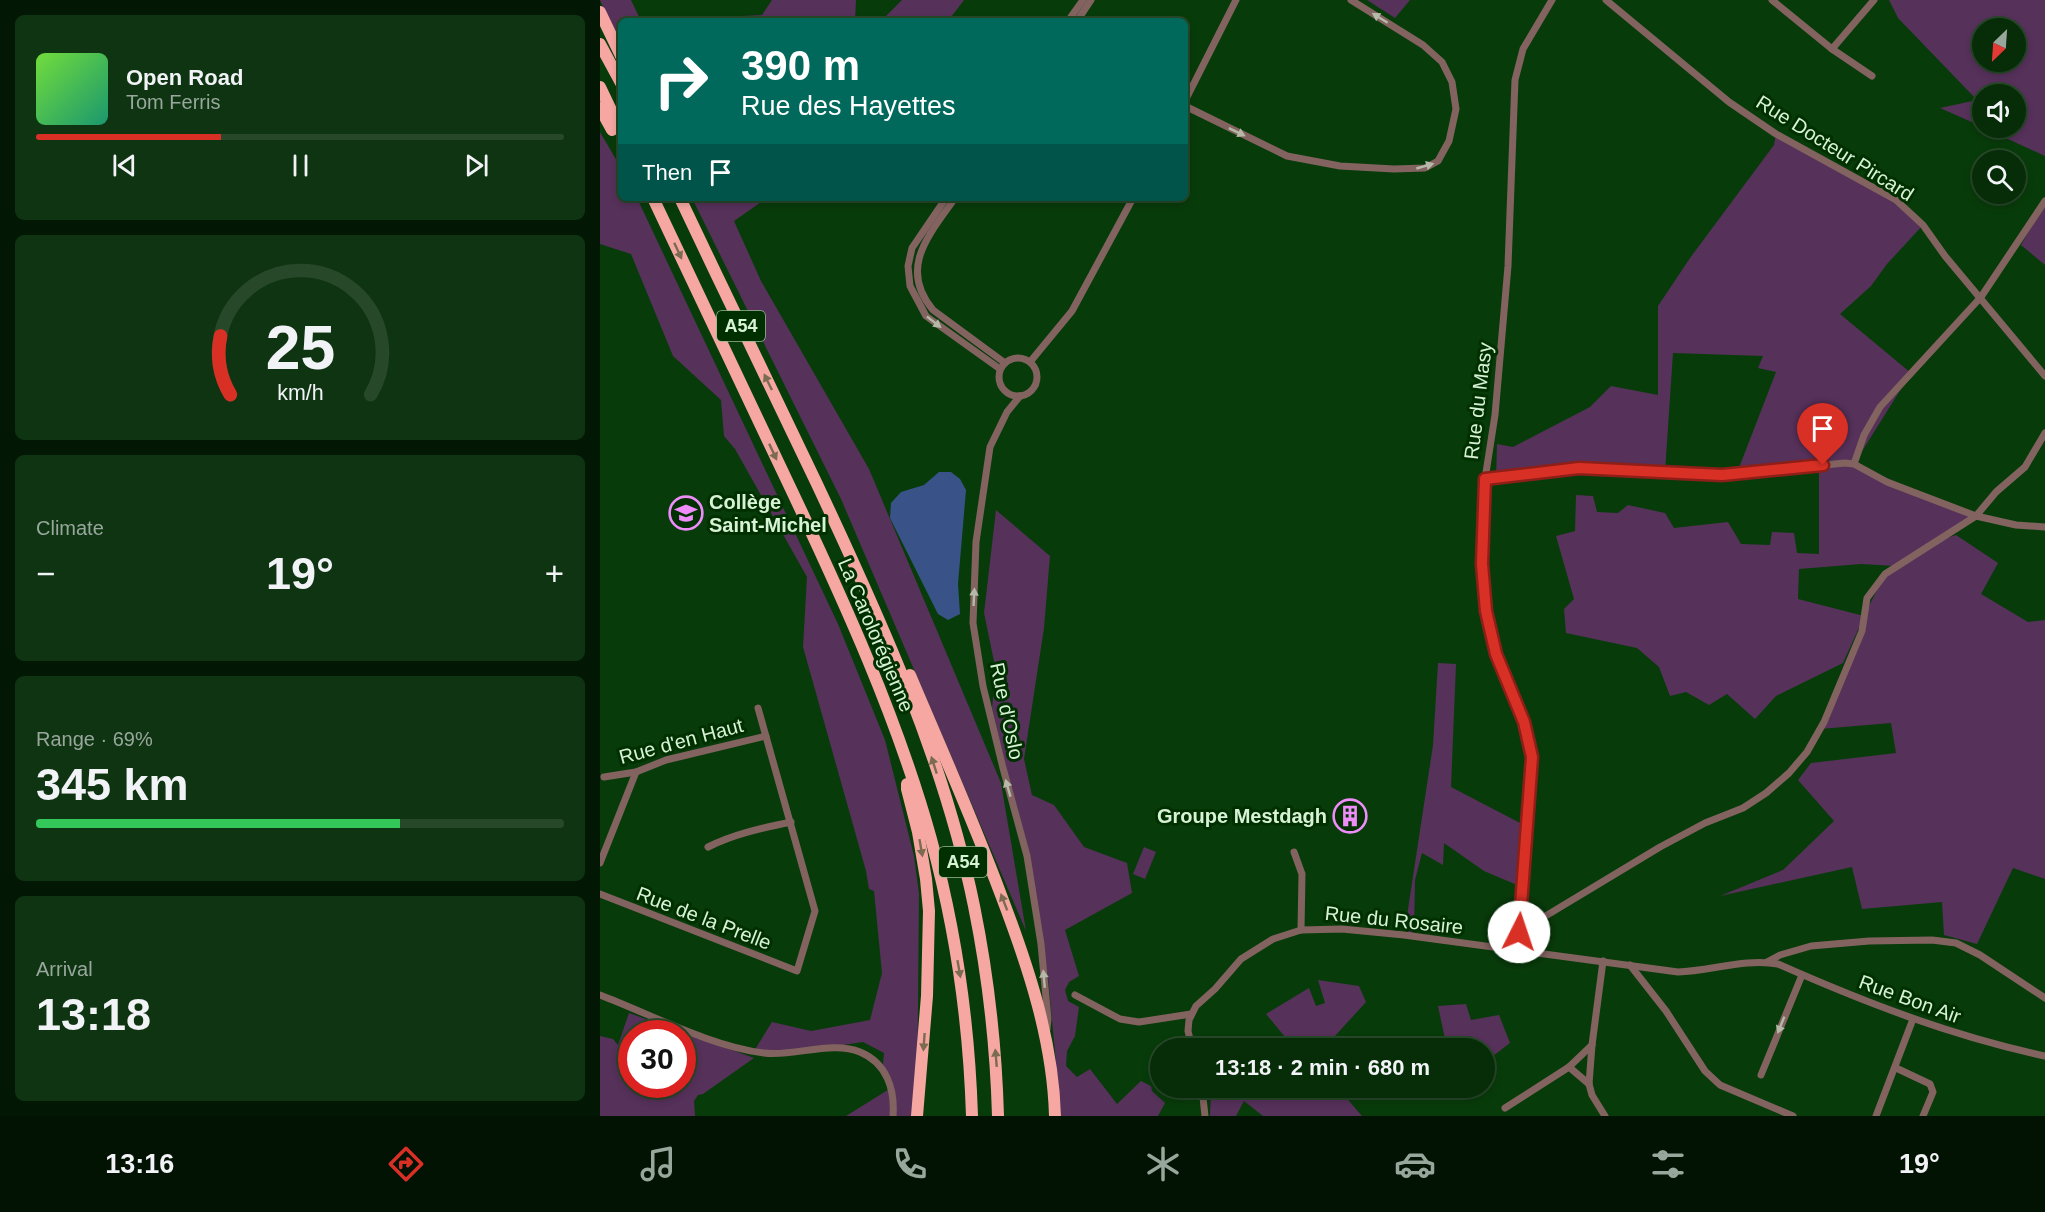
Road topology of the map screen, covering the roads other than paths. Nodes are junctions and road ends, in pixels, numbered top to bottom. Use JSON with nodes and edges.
{"nodes":[{"id":1,"x":1083,"y":0,"type":"edge"},
{"id":2,"x":1091,"y":0,"type":"edge"},
{"id":3,"x":1236,"y":0,"type":"edge"},
{"id":4,"x":1351,"y":0,"type":"edge"},
{"id":5,"x":1552,"y":0,"type":"edge"},
{"id":6,"x":1606,"y":0,"type":"edge"},
{"id":7,"x":1772,"y":0,"type":"edge"},
{"id":8,"x":1874,"y":0,"type":"edge"},
{"id":9,"x":600,"y":12,"type":"edge"},
{"id":10,"x":1070,"y":18,"type":"edge"},
{"id":11,"x":1079,"y":18,"type":"edge"},
{"id":12,"x":600,"y":44,"type":"edge"},
{"id":13,"x":1832,"y":49,"type":"junction"},
{"id":14,"x":618,"y":50,"type":"edge"},
{"id":15,"x":1872,"y":76,"type":"dead end"},
{"id":16,"x":618,"y":77,"type":"edge"},
{"id":17,"x":600,"y":87,"type":"edge"},
{"id":18,"x":1188,"y":95,"type":"edge"},
{"id":19,"x":1188,"y":107,"type":"edge"},
{"id":20,"x":600,"y":108,"type":"edge"},
{"id":21,"x":618,"y":125,"type":"edge"},
{"id":22,"x":618,"y":136,"type":"edge"},
{"id":23,"x":654,"y":201,"type":"edge"},
{"id":24,"x":681,"y":201,"type":"edge"},
{"id":25,"x":944,"y":201,"type":"edge"},
{"id":26,"x":953,"y":201,"type":"edge"},
{"id":27,"x":1131,"y":201,"type":"edge"},
{"id":28,"x":2045,"y":201,"type":"edge"},
{"id":29,"x":1981,"y":297,"type":"junction"},
{"id":30,"x":1030,"y":362,"type":"junction"},
{"id":31,"x":1003,"y":366,"type":"junction"},
{"id":32,"x":2045,"y":376,"type":"edge"},
{"id":33,"x":1020,"y":396,"type":"junction"},
{"id":34,"x":2045,"y":433,"type":"edge"},
{"id":35,"x":1854,"y":464,"type":"junction"},
{"id":36,"x":1485,"y":479,"type":"junction"},
{"id":37,"x":1976,"y":516,"type":"junction"},
{"id":38,"x":2045,"y":527,"type":"edge"},
{"id":39,"x":879,"y":620,"type":"junction"},
{"id":40,"x":758,"y":708,"type":"dead end"},
{"id":41,"x":766,"y":736,"type":"junction"},
{"id":42,"x":909,"y":770,"type":"junction"},
{"id":43,"x":636,"y":772,"type":"junction"},
{"id":44,"x":604,"y":777,"type":"dead end"},
{"id":45,"x":791,"y":822,"type":"junction"},
{"id":46,"x":708,"y":847,"type":"dead end"},
{"id":47,"x":1294,"y":852,"type":"dead end"},
{"id":48,"x":600,"y":863,"type":"edge"},
{"id":49,"x":600,"y":894,"type":"edge"},
{"id":50,"x":1301,"y":930,"type":"junction"},
{"id":51,"x":1519,"y":932,"type":"junction"},
{"id":52,"x":1516,"y":950,"type":"junction"},
{"id":53,"x":1603,"y":962,"type":"junction"},
{"id":54,"x":1767,"y":962,"type":"junction"},
{"id":55,"x":1630,"y":965,"type":"junction"},
{"id":56,"x":1802,"y":975,"type":"junction"},
{"id":57,"x":600,"y":995,"type":"edge"},
{"id":58,"x":1075,"y":995,"type":"dead end"},
{"id":59,"x":2045,"y":998,"type":"edge"},
{"id":60,"x":1191,"y":1014,"type":"junction"},
{"id":61,"x":1913,"y":1019,"type":"junction"},
{"id":62,"x":1047,"y":1037,"type":"junction"},
{"id":63,"x":1190,"y":1038,"type":"edge"},
{"id":64,"x":1592,"y":1045,"type":"junction"},
{"id":65,"x":2045,"y":1056,"type":"edge"},
{"id":66,"x":1569,"y":1067,"type":"junction"},
{"id":67,"x":1896,"y":1068,"type":"junction"},
{"id":68,"x":1761,"y":1075,"type":"dead end"},
{"id":69,"x":1590,"y":1084,"type":"junction"},
{"id":70,"x":1203,"y":1098,"type":"edge"},
{"id":71,"x":1505,"y":1108,"type":"dead end"},
{"id":72,"x":917,"y":1114,"type":"edge"},
{"id":73,"x":893,"y":1116,"type":"edge"},
{"id":74,"x":972,"y":1116,"type":"edge"},
{"id":75,"x":998,"y":1116,"type":"edge"},
{"id":76,"x":1054,"y":1116,"type":"edge"},
{"id":77,"x":1205,"y":1116,"type":"edge"},
{"id":78,"x":1605,"y":1116,"type":"edge"},
{"id":79,"x":1793,"y":1116,"type":"edge"},
{"id":80,"x":1875,"y":1116,"type":"edge"},
{"id":81,"x":1923,"y":1116,"type":"edge"}],
"edges":[{"from":1,"to":10,"type":"street"},
{"from":2,"to":11,"type":"street"},
{"from":3,"to":18,"type":"street"},
{"from":19,"to":4,"type":"street","one_way":true},
{"from":5,"to":36,"type":"street","name":"Rue du Masy"},
{"from":6,"to":29,"type":"street","name":"Rue Docteur Pircard"},
{"from":7,"to":13,"type":"street"},
{"from":8,"to":13,"type":"street"},
{"from":9,"to":14,"type":"highway"},
{"from":12,"to":16,"type":"highway"},
{"from":13,"to":15,"type":"street"},
{"from":17,"to":21,"type":"highway"},
{"from":20,"to":22,"type":"highway"},
{"from":23,"to":42,"type":"highway","name":"La Carolorégienne","number":"A54","one_way":true},
{"from":39,"to":24,"type":"highway","name":"La Carolorégienne","number":"A54","one_way":true},
{"from":25,"to":31,"type":"street","one_way":true},
{"from":26,"to":31,"type":"street"},
{"from":27,"to":30,"type":"street"},
{"from":28,"to":29,"type":"street"},
{"from":29,"to":32,"type":"street","name":"Rue Docteur Pircard"},
{"from":29,"to":35,"type":"street"},
{"from":30,"to":31,"type":"street"},
{"from":30,"to":33,"type":"street"},
{"from":31,"to":33,"type":"street"},
{"from":62,"to":33,"type":"street","name":"Rue d'Oslo","one_way":true},
{"from":34,"to":37,"type":"street"},
{"from":35,"to":36,"type":"street"},
{"from":35,"to":37,"type":"street"},
{"from":36,"to":51,"type":"street","name":"Rue du Masy"},
{"from":37,"to":38,"type":"street"},
{"from":37,"to":51,"type":"street"},
{"from":62,"to":39,"type":"highway","one_way":true},
{"from":75,"to":39,"type":"highway","name":"La Carolorégienne","number":"A54","one_way":true},
{"from":40,"to":41,"type":"street"},
{"from":41,"to":43,"type":"street","name":"Rue d'en Haut"},
{"from":41,"to":45,"type":"street"},
{"from":42,"to":72,"type":"highway","one_way":true},
{"from":42,"to":74,"type":"highway","name":"La Carolorégienne","number":"A54","one_way":true},
{"from":43,"to":44,"type":"street","name":"Rue d'en Haut"},
{"from":43,"to":48,"type":"street"},
{"from":45,"to":46,"type":"street"},
{"from":45,"to":49,"type":"street","name":"Rue de la Prelle"},
{"from":47,"to":50,"type":"street"},
{"from":50,"to":52,"type":"street","name":"Rue du Rosaire"},
{"from":50,"to":60,"type":"street","name":"Rue du Rosaire"},
{"from":51,"to":52,"type":"street","name":"Rue du Masy"},
{"from":52,"to":53,"type":"street","name":"Rue du Rosaire"},
{"from":53,"to":55,"type":"street","name":"Rue du Rosaire"},
{"from":53,"to":64,"type":"street"},
{"from":54,"to":55,"type":"street","name":"Rue du Rosaire"},
{"from":54,"to":56,"type":"street","name":"Rue Bon Air"},
{"from":54,"to":59,"type":"street"},
{"from":55,"to":79,"type":"street"},
{"from":56,"to":61,"type":"street","name":"Rue Bon Air"},
{"from":56,"to":68,"type":"street","one_way":true},
{"from":57,"to":73,"type":"street"},
{"from":58,"to":60,"type":"street"},
{"from":60,"to":63,"type":"street"},
{"from":61,"to":65,"type":"street","name":"Rue Bon Air"},
{"from":61,"to":67,"type":"street"},
{"from":62,"to":76,"type":"highway"},
{"from":64,"to":66,"type":"street"},
{"from":64,"to":69,"type":"street"},
{"from":66,"to":69,"type":"street"},
{"from":66,"to":71,"type":"street"},
{"from":67,"to":80,"type":"street"},
{"from":67,"to":81,"type":"street"},
{"from":69,"to":78,"type":"street"},
{"from":70,"to":77,"type":"street"}]}
